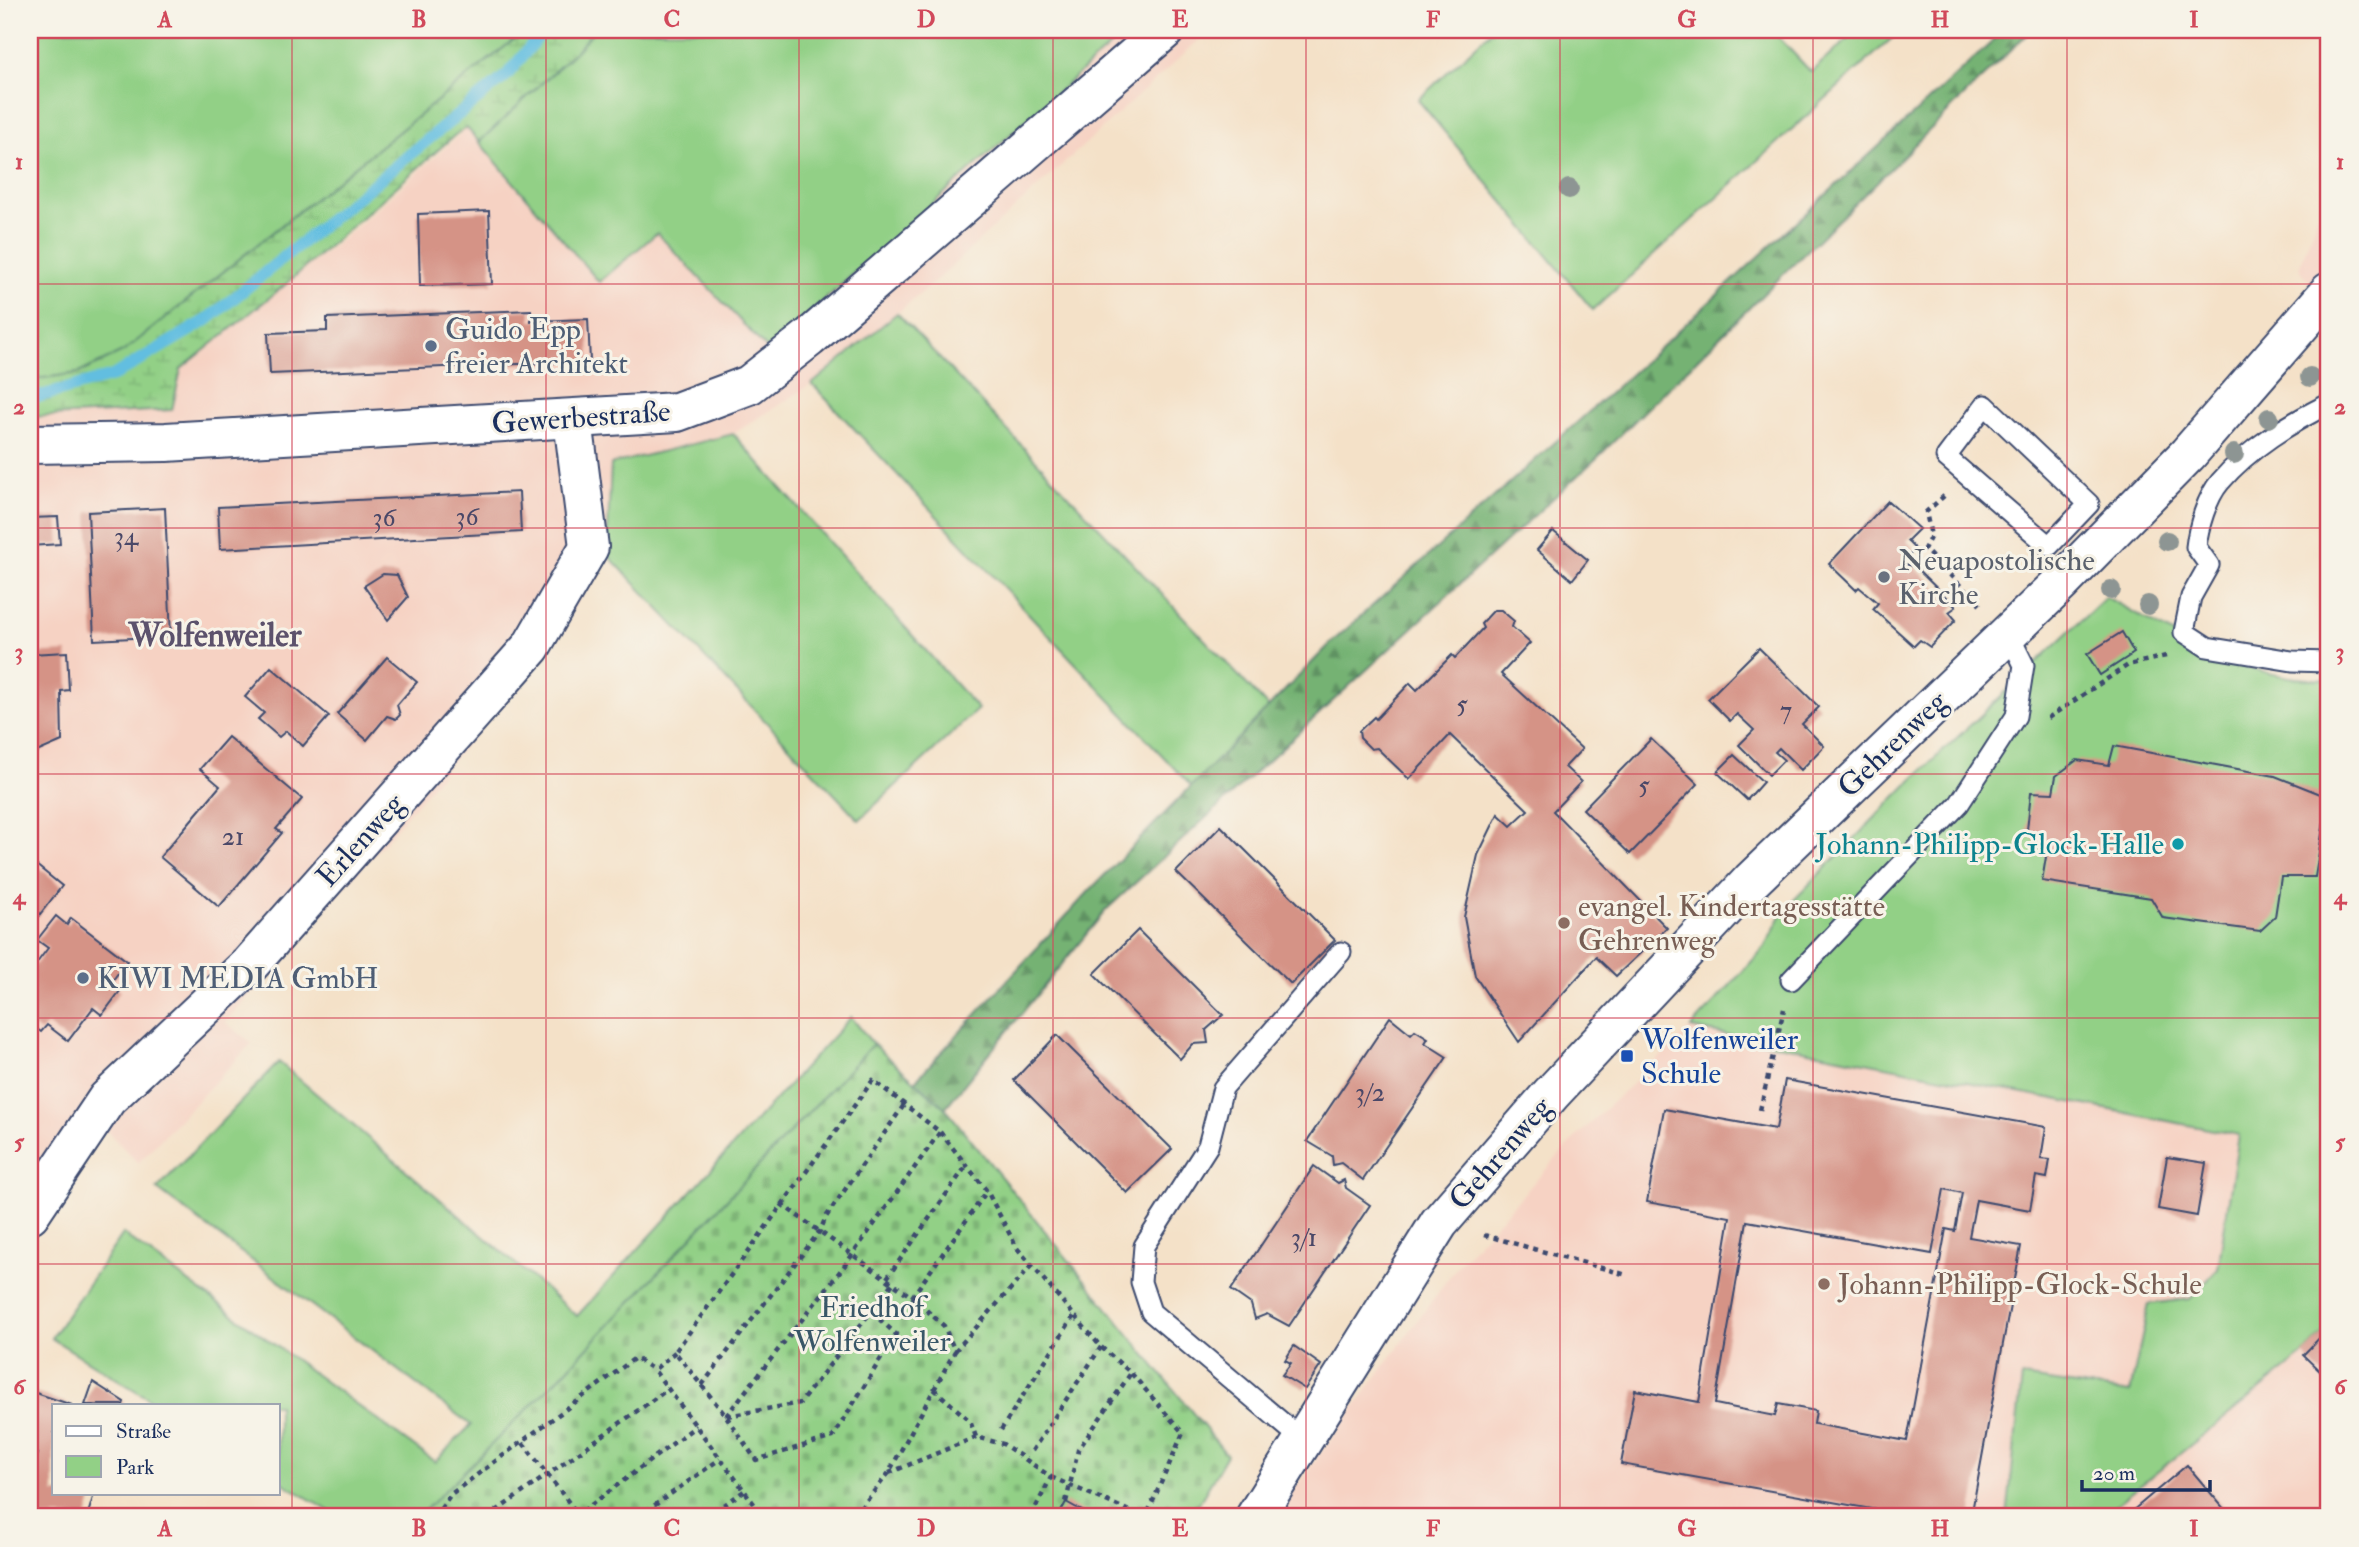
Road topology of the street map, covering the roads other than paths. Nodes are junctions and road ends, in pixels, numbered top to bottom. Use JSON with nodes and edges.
{"nodes":[{"id":1,"x":1165,"y":30,"type":"edge"},
{"id":2,"x":2329,"y":292,"type":"edge"},
{"id":3,"x":2329,"y":404,"type":"edge"},
{"id":4,"x":573,"y":420,"type":"junction"},
{"id":5,"x":30,"y":444,"type":"edge"},
{"id":6,"x":1968,"y":473,"type":"joint"},
{"id":7,"x":2008,"y":633,"type":"junction"},
{"id":8,"x":2329,"y":662,"type":"edge"},
{"id":9,"x":1341,"y":952,"type":"dead end"},
{"id":10,"x":1791,"y":980,"type":"road end"},
{"id":11,"x":30,"y":1214,"type":"edge"},
{"id":12,"x":1304,"y":1441,"type":"junction"},
{"id":13,"x":1255,"y":1517,"type":"edge"}],
"edges":[{"from":1,"to":4,"type":"street","name":"Gewerbestraße"},
{"from":2,"to":7,"type":"street","name":"Gehrenweg"},
{"from":3,"to":8,"type":"lane"},
{"from":4,"to":5,"type":"street","name":"Gewerbestraße"},
{"from":4,"to":11,"type":"street","name":"Erlenweg"},
{"from":6,"to":6,"type":"lane"},
{"from":7,"to":10,"type":"lane"},
{"from":7,"to":12,"type":"street","name":"Gehrenweg"},
{"from":9,"to":12,"type":"lane"},
{"from":12,"to":13,"type":"street","name":"Gehrenweg"}]}
